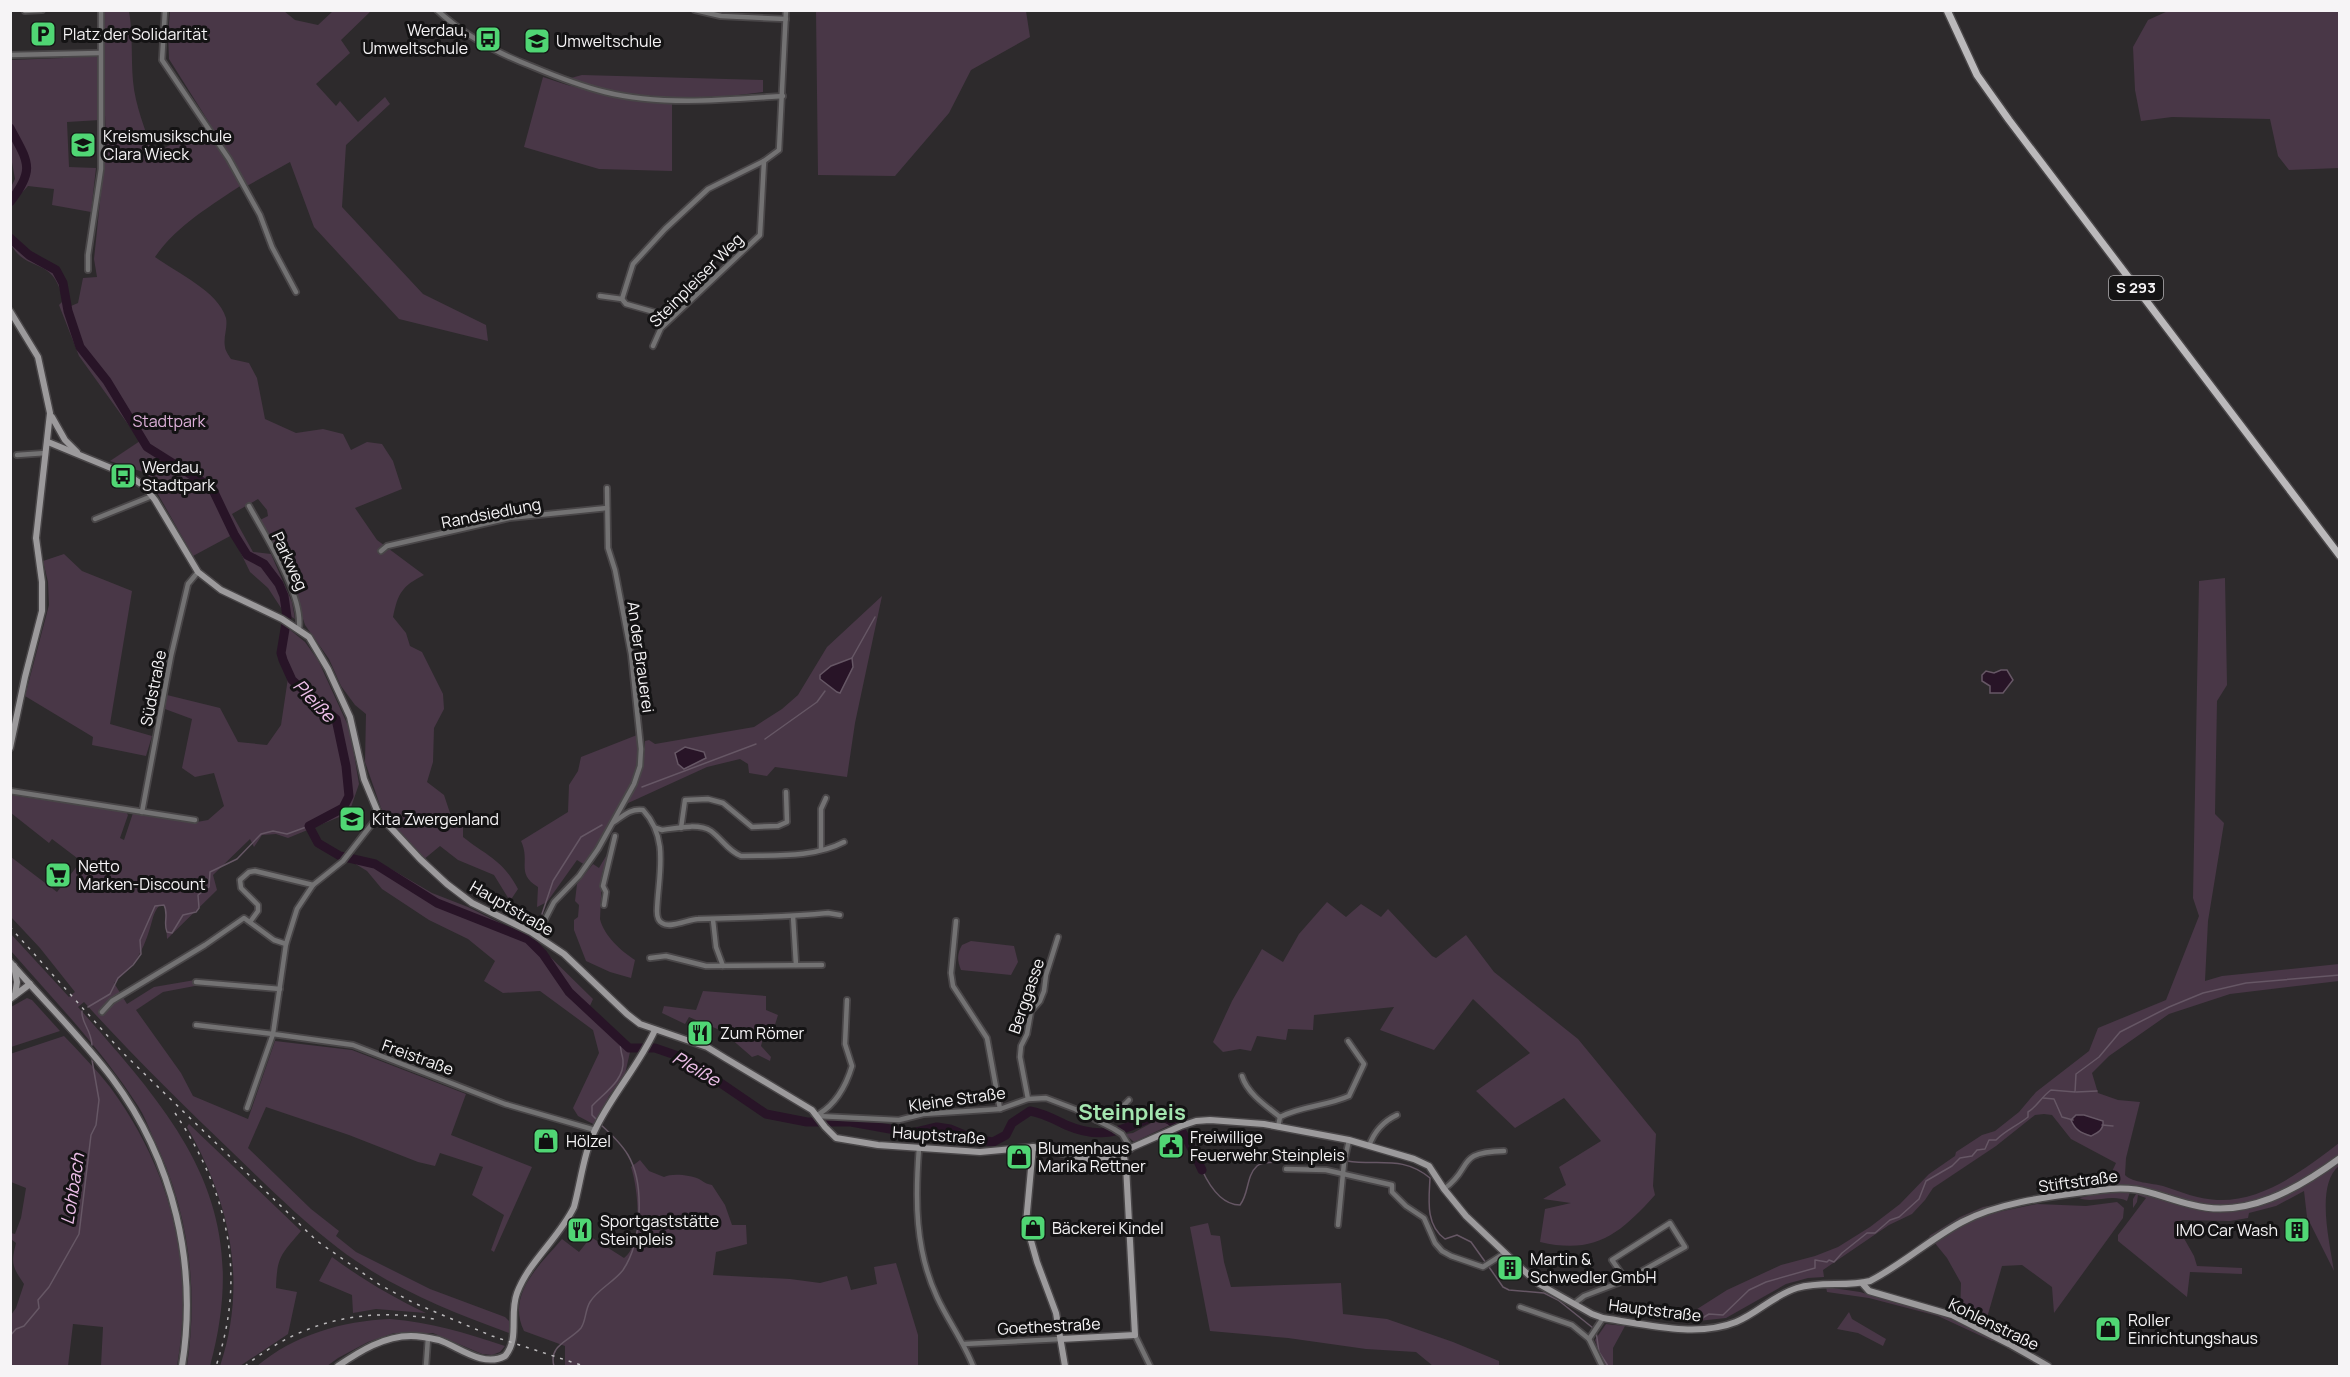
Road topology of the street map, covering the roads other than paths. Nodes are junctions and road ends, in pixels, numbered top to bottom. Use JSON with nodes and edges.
{"nodes":[{"id":1,"x":42,"y":10,"type":"edge"},
{"id":2,"x":101,"y":10,"type":"edge"},
{"id":3,"x":165,"y":10,"type":"edge"},
{"id":4,"x":437,"y":10,"type":"edge"},
{"id":5,"x":695,"y":10,"type":"edge"},
{"id":6,"x":786,"y":10,"type":"edge"},
{"id":7,"x":1947,"y":10,"type":"edge"},
{"id":8,"x":25,"y":11,"type":"edge"},
{"id":9,"x":786,"y":19,"type":"junction"},
{"id":10,"x":100,"y":53,"type":"junction"},
{"id":11,"x":10,"y":55,"type":"edge"},
{"id":12,"x":783,"y":96,"type":"junction"},
{"id":13,"x":764,"y":161,"type":"junction"},
{"id":14,"x":88,"y":270,"type":"dead end"},
{"id":15,"x":296,"y":292,"type":"dead end"},
{"id":16,"x":600,"y":296,"type":"dead end"},
{"id":17,"x":622,"y":300,"type":"junction"},
{"id":18,"x":10,"y":311,"type":"edge"},
{"id":19,"x":672,"y":317,"type":"junction"},
{"id":20,"x":653,"y":346,"type":"dead end"},
{"id":21,"x":50,"y":412,"type":"junction"},
{"id":22,"x":48,"y":442,"type":"junction"},
{"id":23,"x":46,"y":453,"type":"junction"},
{"id":24,"x":17,"y":455,"type":"dead end"},
{"id":25,"x":81,"y":457,"type":"junction"},
{"id":26,"x":607,"y":488,"type":"dead end"},
{"id":27,"x":152,"y":496,"type":"junction"},
{"id":28,"x":249,"y":506,"type":"dead end"},
{"id":29,"x":607,"y":508,"type":"junction"},
{"id":30,"x":95,"y":519,"type":"dead end"},
{"id":31,"x":381,"y":550,"type":"dead end"},
{"id":32,"x":2340,"y":556,"type":"edge"},
{"id":33,"x":198,"y":572,"type":"junction"},
{"id":34,"x":296,"y":627,"type":"junction"},
{"id":35,"x":10,"y":748,"type":"edge"},
{"id":36,"x":10,"y":790,"type":"edge"},
{"id":37,"x":786,"y":792,"type":"dead end"},
{"id":38,"x":826,"y":798,"type":"dead end"},
{"id":39,"x":142,"y":812,"type":"junction"},
{"id":40,"x":379,"y":815,"type":"junction"},
{"id":41,"x":195,"y":820,"type":"dead end"},
{"id":42,"x":612,"y":824,"type":"junction"},
{"id":43,"x":656,"y":828,"type":"junction"},
{"id":44,"x":681,"y":828,"type":"junction"},
{"id":45,"x":606,"y":835,"type":"junction"},
{"id":46,"x":844,"y":842,"type":"dead end"},
{"id":47,"x":821,"y":850,"type":"junction"},
{"id":48,"x":313,"y":885,"type":"junction"},
{"id":49,"x":604,"y":905,"type":"dead end"},
{"id":50,"x":840,"y":915,"type":"dead end"},
{"id":51,"x":793,"y":916,"type":"junction"},
{"id":52,"x":712,"y":920,"type":"junction"},
{"id":53,"x":956,"y":921,"type":"dead end"},
{"id":54,"x":250,"y":922,"type":"junction"},
{"id":55,"x":537,"y":935,"type":"junction"},
{"id":56,"x":1058,"y":937,"type":"dead end"},
{"id":57,"x":286,"y":944,"type":"junction"},
{"id":58,"x":650,"y":958,"type":"dead end"},
{"id":59,"x":12,"y":964,"type":"edge"},
{"id":60,"x":796,"y":965,"type":"junction"},
{"id":61,"x":822,"y":965,"type":"dead end"},
{"id":62,"x":723,"y":966,"type":"junction"},
{"id":63,"x":196,"y":982,"type":"dead end"},
{"id":64,"x":30,"y":984,"type":"junction"},
{"id":65,"x":280,"y":989,"type":"junction"},
{"id":66,"x":13,"y":997,"type":"edge"},
{"id":67,"x":847,"y":1000,"type":"dead end"},
{"id":68,"x":102,"y":1012,"type":"dead end"},
{"id":69,"x":196,"y":1025,"type":"dead end"},
{"id":70,"x":655,"y":1030,"type":"junction"},
{"id":71,"x":273,"y":1034,"type":"junction"},
{"id":72,"x":1348,"y":1041,"type":"dead end"},
{"id":73,"x":1242,"y":1076,"type":"dead end"},
{"id":74,"x":1028,"y":1099,"type":"junction"},
{"id":75,"x":1129,"y":1100,"type":"dead end"},
{"id":76,"x":247,"y":1108,"type":"dead end"},
{"id":77,"x":1000,"y":1109,"type":"junction"},
{"id":78,"x":1397,"y":1115,"type":"dead end"},
{"id":79,"x":818,"y":1117,"type":"junction"},
{"id":80,"x":1280,"y":1117,"type":"junction"},
{"id":81,"x":1096,"y":1120,"type":"junction"},
{"id":82,"x":1278,"y":1127,"type":"junction"},
{"id":83,"x":596,"y":1129,"type":"junction"},
{"id":84,"x":1349,"y":1140,"type":"junction"},
{"id":85,"x":1369,"y":1146,"type":"junction"},
{"id":86,"x":1033,"y":1147,"type":"junction"},
{"id":87,"x":920,"y":1148,"type":"junction"},
{"id":88,"x":1131,"y":1149,"type":"junction"},
{"id":89,"x":1504,"y":1151,"type":"dead end"},
{"id":90,"x":1123,"y":1153,"type":"junction"},
{"id":91,"x":2340,"y":1158,"type":"edge"},
{"id":92,"x":1286,"y":1169,"type":"dead end"},
{"id":93,"x":1343,"y":1173,"type":"junction"},
{"id":94,"x":1444,"y":1189,"type":"junction"},
{"id":95,"x":1338,"y":1225,"type":"dead end"},
{"id":96,"x":1505,"y":1253,"type":"junction"},
{"id":97,"x":1626,"y":1280,"type":"junction"},
{"id":98,"x":1862,"y":1283,"type":"junction"},
{"id":99,"x":1575,"y":1303,"type":"junction"},
{"id":100,"x":1520,"y":1307,"type":"dead end"},
{"id":101,"x":1602,"y":1322,"type":"junction"},
{"id":102,"x":1136,"y":1335,"type":"junction"},
{"id":103,"x":428,"y":1338,"type":"junction"},
{"id":104,"x":1061,"y":1339,"type":"junction"},
{"id":105,"x":1589,"y":1339,"type":"junction"},
{"id":106,"x":964,"y":1344,"type":"junction"},
{"id":107,"x":182,"y":1366,"type":"edge"},
{"id":108,"x":338,"y":1366,"type":"edge"},
{"id":109,"x":426,"y":1366,"type":"edge"},
{"id":110,"x":974,"y":1366,"type":"edge"},
{"id":111,"x":1065,"y":1366,"type":"edge"},
{"id":112,"x":1150,"y":1366,"type":"edge"},
{"id":113,"x":1602,"y":1366,"type":"edge"},
{"id":114,"x":2048,"y":1366,"type":"edge"}],
"edges":[{"from":1,"to":8,"type":"street"},
{"from":2,"to":10,"type":"street"},
{"from":3,"to":15,"type":"street"},
{"from":4,"to":12,"type":"street"},
{"from":5,"to":9,"type":"street"},
{"from":6,"to":9,"type":"street"},
{"from":7,"to":32,"type":"main road","number":"S 293"},
{"from":9,"to":12,"type":"street"},
{"from":10,"to":11,"type":"street"},
{"from":10,"to":14,"type":"street"},
{"from":12,"to":13,"type":"street"},
{"from":13,"to":17,"type":"street"},
{"from":13,"to":19,"type":"street","name":"Steinpleiser Weg"},
{"from":16,"to":17,"type":"street"},
{"from":17,"to":19,"type":"street"},
{"from":18,"to":21,"type":"main road"},
{"from":19,"to":20,"type":"street","name":"Steinpleiser Weg"},
{"from":21,"to":22,"type":"main road"},
{"from":21,"to":25,"type":"main road"},
{"from":22,"to":23,"type":"main road"},
{"from":22,"to":25,"type":"main road","name":"Hauptstraße"},
{"from":23,"to":24,"type":"street"},
{"from":23,"to":35,"type":"main road"},
{"from":25,"to":27,"type":"main road","name":"Hauptstraße"},
{"from":26,"to":29,"type":"street","name":"An der Brauerei"},
{"from":27,"to":30,"type":"street"},
{"from":27,"to":33,"type":"main road","name":"Hauptstraße"},
{"from":28,"to":34,"type":"street","name":"Parkweg"},
{"from":29,"to":31,"type":"street","name":"Randsiedlung"},
{"from":29,"to":42,"type":"street","name":"An der Brauerei"},
{"from":33,"to":34,"type":"main road","name":"Hauptstraße"},
{"from":33,"to":39,"type":"street","name":"Südstraße"},
{"from":34,"to":40,"type":"main road","name":"Hauptstraße"},
{"from":36,"to":39,"type":"street"},
{"from":37,"to":44,"type":"street"},
{"from":38,"to":47,"type":"street"},
{"from":39,"to":41,"type":"street"},
{"from":40,"to":48,"type":"street"},
{"from":40,"to":55,"type":"main road","name":"Hauptstraße"},
{"from":42,"to":43,"type":"street"},
{"from":42,"to":45,"type":"street","name":"An der Brauerei"},
{"from":43,"to":44,"type":"street"},
{"from":43,"to":52,"type":"street"},
{"from":44,"to":47,"type":"street"},
{"from":45,"to":49,"type":"street"},
{"from":45,"to":55,"type":"street","name":"An der Brauerei"},
{"from":46,"to":47,"type":"street"},
{"from":48,"to":54,"type":"street"},
{"from":48,"to":57,"type":"street"},
{"from":50,"to":51,"type":"street"},
{"from":51,"to":52,"type":"street"},
{"from":51,"to":60,"type":"street"},
{"from":52,"to":62,"type":"street"},
{"from":53,"to":77,"type":"street"},
{"from":54,"to":57,"type":"street"},
{"from":54,"to":68,"type":"street"},
{"from":55,"to":70,"type":"main road","name":"Hauptstraße"},
{"from":56,"to":74,"type":"street","name":"Berggasse"},
{"from":57,"to":65,"type":"street"},
{"from":58,"to":62,"type":"street"},
{"from":59,"to":64,"type":"main road"},
{"from":59,"to":66,"type":"main road"},
{"from":60,"to":61,"type":"street"},
{"from":60,"to":62,"type":"street"},
{"from":63,"to":65,"type":"street"},
{"from":64,"to":66,"type":"main road"},
{"from":64,"to":107,"type":"main road"},
{"from":65,"to":71,"type":"street"},
{"from":67,"to":79,"type":"street"},
{"from":69,"to":71,"type":"street","name":"Freistraße"},
{"from":70,"to":79,"type":"main road","name":"Hauptstraße"},
{"from":70,"to":83,"type":"main road"},
{"from":71,"to":76,"type":"street"},
{"from":71,"to":83,"type":"street","name":"Freistraße"},
{"from":72,"to":80,"type":"street"},
{"from":73,"to":80,"type":"street"},
{"from":74,"to":77,"type":"street","name":"Kleine Straße"},
{"from":74,"to":81,"type":"street","name":"Kleine Straße"},
{"from":75,"to":81,"type":"street"},
{"from":77,"to":79,"type":"street","name":"Kleine Straße"},
{"from":78,"to":85,"type":"street"},
{"from":79,"to":87,"type":"main road","name":"Hauptstraße"},
{"from":80,"to":82,"type":"street"},
{"from":81,"to":88,"type":"street","name":"Kleine Straße"},
{"from":82,"to":84,"type":"main road","name":"Hauptstraße"},
{"from":82,"to":88,"type":"main road","name":"Hauptstraße"},
{"from":83,"to":103,"type":"main road"},
{"from":84,"to":85,"type":"main road","name":"Hauptstraße"},
{"from":84,"to":93,"type":"street"},
{"from":85,"to":94,"type":"main road","name":"Hauptstraße"},
{"from":86,"to":87,"type":"main road","name":"Hauptstraße"},
{"from":86,"to":90,"type":"main road","name":"Hauptstraße"},
{"from":86,"to":104,"type":"main road"},
{"from":87,"to":106,"type":"street"},
{"from":88,"to":90,"type":"main road","name":"Hauptstraße"},
{"from":89,"to":94,"type":"street"},
{"from":90,"to":102,"type":"main road"},
{"from":91,"to":98,"type":"main road","name":"Stiftstraße"},
{"from":92,"to":93,"type":"street"},
{"from":93,"to":95,"type":"street"},
{"from":93,"to":96,"type":"street"},
{"from":94,"to":96,"type":"main road","name":"Hauptstraße"},
{"from":96,"to":99,"type":"main road","name":"Hauptstraße"},
{"from":97,"to":97,"type":"street"},
{"from":97,"to":99,"type":"street"},
{"from":98,"to":101,"type":"main road","name":"Hauptstraße"},
{"from":98,"to":114,"type":"main road","name":"Kohlenstraße"},
{"from":99,"to":101,"type":"main road","name":"Hauptstraße"},
{"from":100,"to":105,"type":"street"},
{"from":101,"to":105,"type":"street"},
{"from":102,"to":104,"type":"main road","name":"Goethestraße"},
{"from":102,"to":112,"type":"street"},
{"from":103,"to":108,"type":"main road"},
{"from":103,"to":109,"type":"street"},
{"from":104,"to":106,"type":"street","name":"Goethestraße"},
{"from":104,"to":111,"type":"main road"},
{"from":105,"to":113,"type":"street"},
{"from":106,"to":110,"type":"street"}]}
